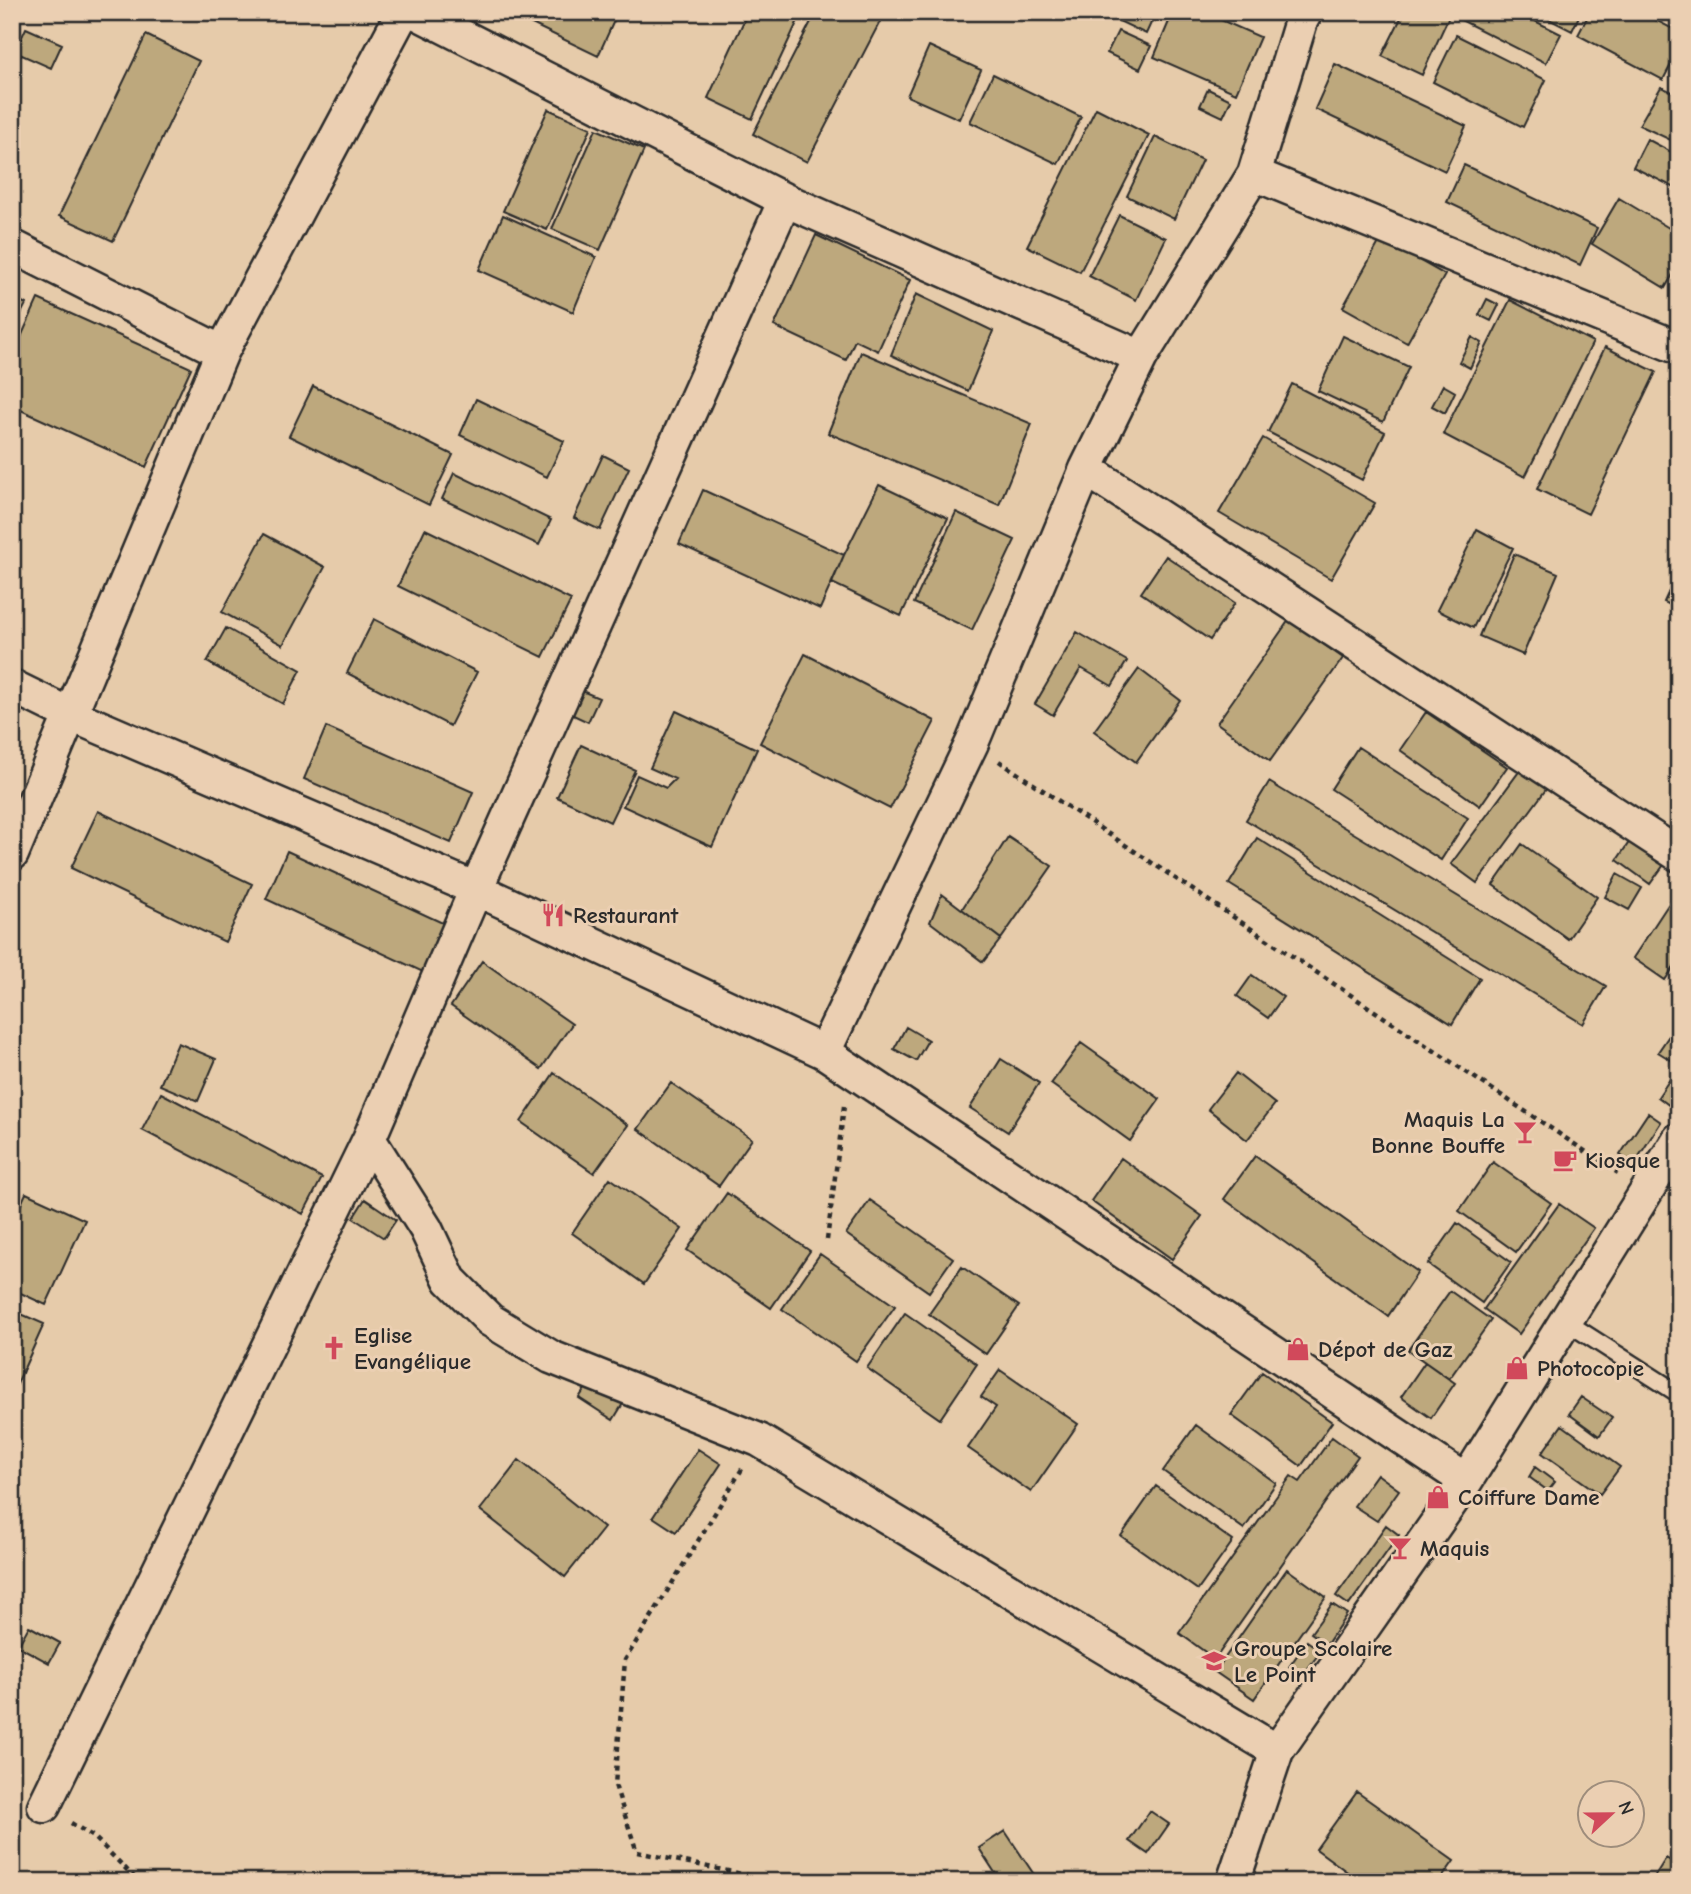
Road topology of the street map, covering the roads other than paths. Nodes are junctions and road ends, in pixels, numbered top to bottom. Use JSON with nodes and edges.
{"nodes":[{"id":1,"x":403,"y":12,"type":"edge"},
{"id":2,"x":415,"y":12,"type":"edge"},
{"id":3,"x":1296,"y":15,"type":"edge"},
{"id":4,"x":1254,"y":174,"type":"junction"},
{"id":5,"x":785,"y":200,"type":"junction"},
{"id":6,"x":12,"y":246,"type":"edge"},
{"id":7,"x":1679,"y":348,"type":"edge"},
{"id":8,"x":222,"y":352,"type":"junction"},
{"id":9,"x":1141,"y":357,"type":"junction"},
{"id":10,"x":1086,"y":469,"type":"junction"},
{"id":11,"x":12,"y":686,"type":"edge"},
{"id":12,"x":69,"y":714,"type":"junction"},
{"id":13,"x":12,"y":854,"type":"edge"},
{"id":14,"x":1679,"y":855,"type":"edge"},
{"id":15,"x":477,"y":889,"type":"junction"},
{"id":16,"x":836,"y":1060,"type":"junction"},
{"id":17,"x":369,"y":1139,"type":"junction"},
{"id":18,"x":1679,"y":1139,"type":"edge"},
{"id":19,"x":1566,"y":1321,"type":"junction"},
{"id":20,"x":1679,"y":1394,"type":"edge"},
{"id":21,"x":1466,"y":1481,"type":"junction"},
{"id":22,"x":1277,"y":1751,"type":"junction"},
{"id":23,"x":44,"y":1806,"type":"road end"},
{"id":24,"x":1237,"y":1880,"type":"edge"}],
"edges":[{"from":1,"to":8,"type":"street"},
{"from":2,"to":5,"type":"street"},
{"from":3,"to":4,"type":"street"},
{"from":4,"to":7,"type":"street"},
{"from":4,"to":9,"type":"street"},
{"from":5,"to":9,"type":"street"},
{"from":5,"to":15,"type":"street"},
{"from":6,"to":8,"type":"street"},
{"from":8,"to":12,"type":"street"},
{"from":9,"to":10,"type":"street"},
{"from":10,"to":14,"type":"street"},
{"from":10,"to":16,"type":"street"},
{"from":11,"to":12,"type":"street"},
{"from":12,"to":13,"type":"street"},
{"from":12,"to":15,"type":"street"},
{"from":15,"to":16,"type":"street"},
{"from":15,"to":17,"type":"street"},
{"from":16,"to":21,"type":"street"},
{"from":17,"to":22,"type":"street"},
{"from":17,"to":23,"type":"street"},
{"from":18,"to":19,"type":"street"},
{"from":19,"to":20,"type":"lane"},
{"from":19,"to":21,"type":"street"},
{"from":21,"to":22,"type":"street"},
{"from":22,"to":24,"type":"street"}]}
